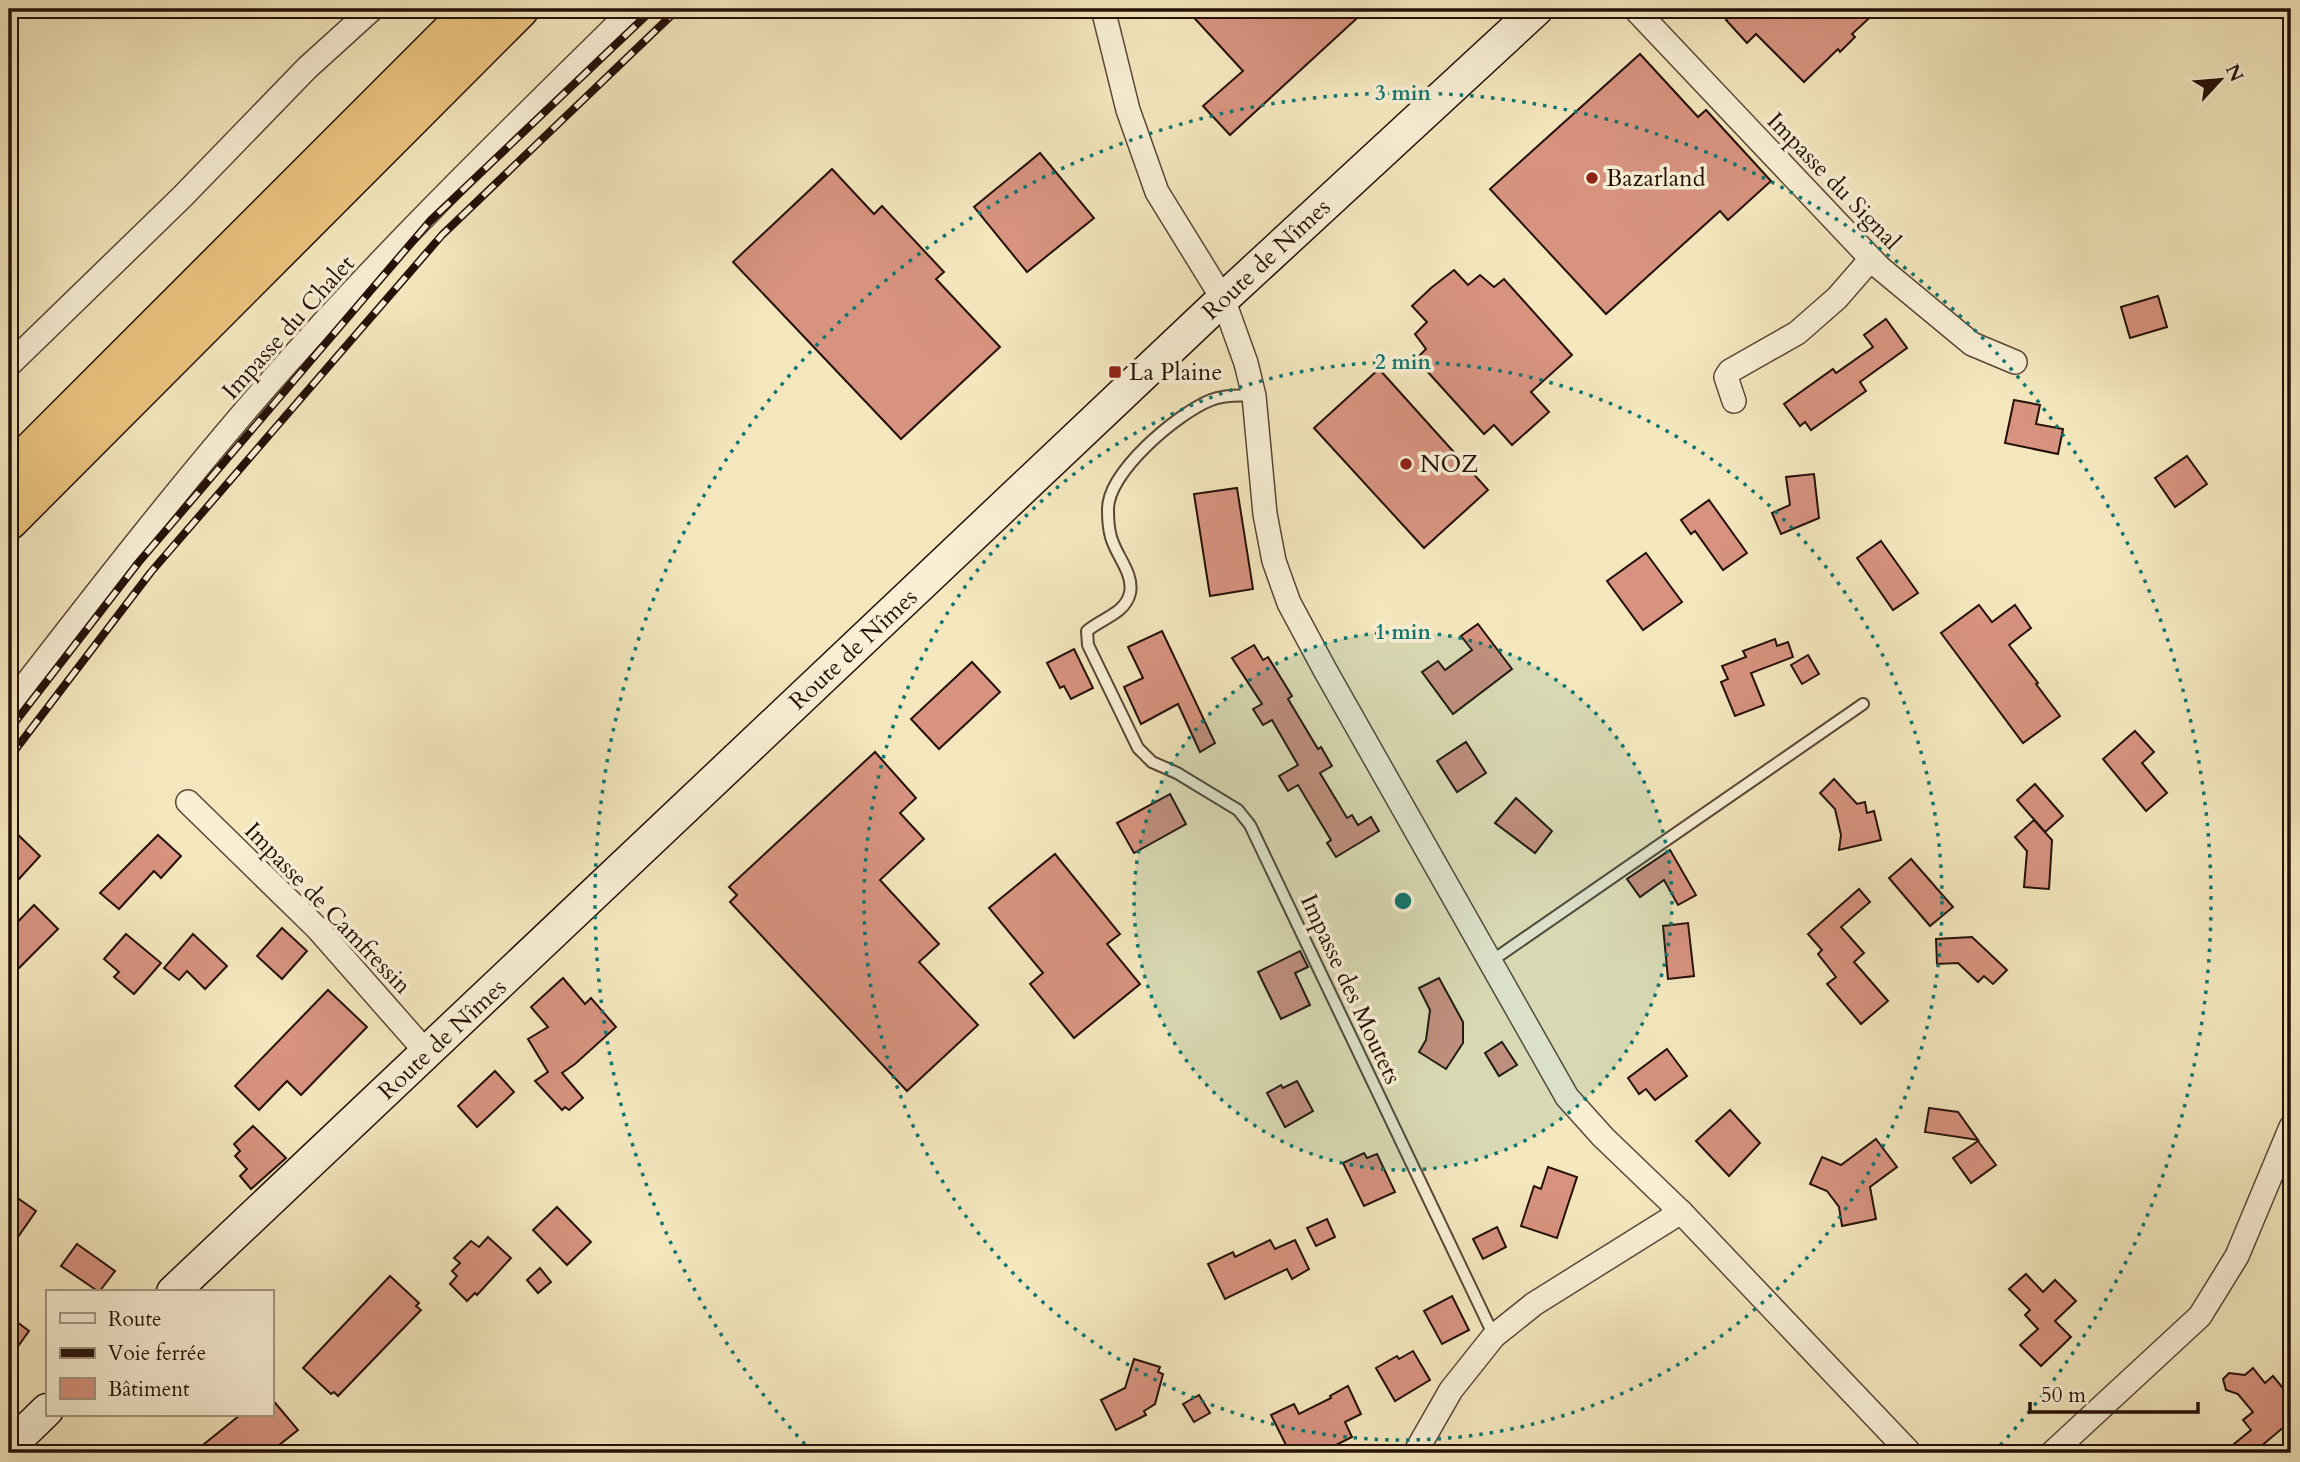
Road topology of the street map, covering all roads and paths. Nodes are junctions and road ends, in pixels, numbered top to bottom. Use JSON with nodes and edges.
{"nodes":[{"id":1,"x":372,"y":9,"type":"edge"},
{"id":2,"x":474,"y":9,"type":"edge"},
{"id":3,"x":520,"y":9,"type":"edge"},
{"id":4,"x":634,"y":9,"type":"edge"},
{"id":5,"x":1103,"y":9,"type":"edge"},
{"id":6,"x":1537,"y":9,"type":"edge"},
{"id":7,"x":1635,"y":9,"type":"edge"},
{"id":8,"x":1871,"y":259,"type":"junction"},
{"id":9,"x":1223,"y":299,"type":"junction"},
{"id":10,"x":2015,"y":362,"type":"dead end"},
{"id":11,"x":9,"y":365,"type":"edge"},
{"id":12,"x":1254,"y":396,"type":"junction"},
{"id":13,"x":1734,"y":401,"type":"dead end"},
{"id":14,"x":9,"y":473,"type":"edge"},
{"id":15,"x":9,"y":521,"type":"edge"},
{"id":16,"x":1863,"y":704,"type":"dead end"},
{"id":17,"x":9,"y":706,"type":"edge"},
{"id":18,"x":188,"y":802,"type":"dead end"},
{"id":19,"x":1490,"y":962,"type":"junction"},
{"id":20,"x":427,"y":1054,"type":"junction"},
{"id":21,"x":2291,"y":1127,"type":"edge"},
{"id":22,"x":1681,"y":1212,"type":"junction"},
{"id":23,"x":175,"y":1290,"type":"edge"},
{"id":24,"x":1494,"y":1336,"type":"junction"},
{"id":25,"x":46,"y":1411,"type":"edge"},
{"id":26,"x":9,"y":1447,"type":"edge"},
{"id":27,"x":1415,"y":1453,"type":"edge"},
{"id":28,"x":1910,"y":1453,"type":"edge"},
{"id":29,"x":2052,"y":1453,"type":"edge"}],
"edges":[{"from":1,"to":11,"type":"street"},
{"from":2,"to":14,"type":"highway"},
{"from":3,"to":15,"type":"highway"},
{"from":4,"to":17,"type":"street","name":"Impasse du Chalet"},
{"from":5,"to":9,"type":"street"},
{"from":6,"to":9,"type":"main road","name":"Route de Nîmes"},
{"from":7,"to":8,"type":"street","name":"Impasse du Signal"},
{"from":8,"to":10,"type":"street","name":"Impasse du Signal"},
{"from":8,"to":13,"type":"street"},
{"from":9,"to":12,"type":"street"},
{"from":9,"to":20,"type":"main road","name":"Route de Nîmes"},
{"from":12,"to":19,"type":"street"},
{"from":12,"to":24,"type":"lane","name":"Impasse des Moutets"},
{"from":16,"to":19,"type":"lane"},
{"from":18,"to":20,"type":"street","name":"Impasse de Camfressin"},
{"from":19,"to":22,"type":"street"},
{"from":20,"to":23,"type":"main road","name":"Route de Nîmes"},
{"from":21,"to":29,"type":"street"},
{"from":22,"to":24,"type":"street"},
{"from":22,"to":28,"type":"street"},
{"from":24,"to":27,"type":"street"},
{"from":25,"to":26,"type":"main road"}]}
